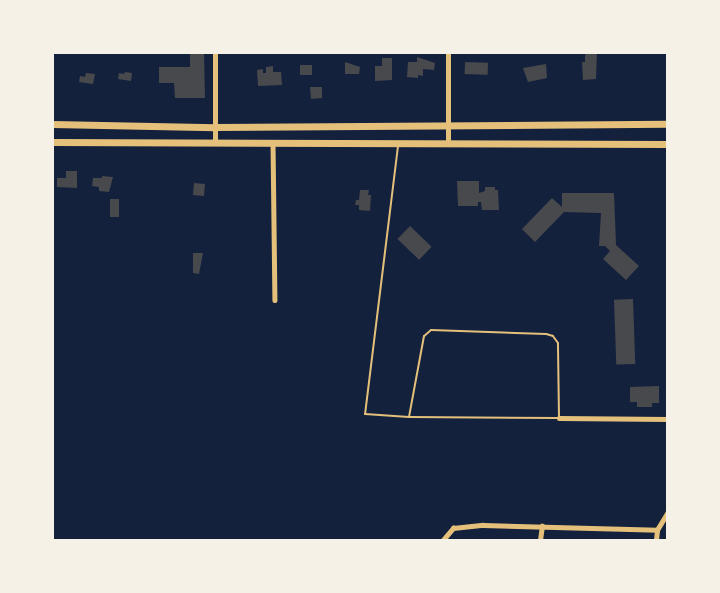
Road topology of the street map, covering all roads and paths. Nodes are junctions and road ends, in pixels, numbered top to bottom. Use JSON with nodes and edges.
{"nodes":[{"id":1,"x":215,"y":52,"type":"edge"},
{"id":2,"x":448,"y":52,"type":"edge"},
{"id":3,"x":52,"y":124,"type":"edge"},
{"id":4,"x":448,"y":124,"type":"junction"},
{"id":5,"x":668,"y":124,"type":"edge"},
{"id":6,"x":215,"y":127,"type":"junction"},
{"id":7,"x":52,"y":142,"type":"edge"},
{"id":8,"x":215,"y":142,"type":"junction"},
{"id":9,"x":273,"y":142,"type":"junction"},
{"id":10,"x":398,"y":143,"type":"junction"},
{"id":11,"x":448,"y":144,"type":"junction"},
{"id":12,"x":668,"y":144,"type":"edge"},
{"id":13,"x":275,"y":300,"type":"dead end"},
{"id":14,"x":409,"y":417,"type":"junction"},
{"id":15,"x":559,"y":418,"type":"junction"},
{"id":16,"x":668,"y":419,"type":"edge"},
{"id":17,"x":668,"y":512,"type":"edge"},
{"id":18,"x":542,"y":526,"type":"junction"},
{"id":19,"x":657,"y":530,"type":"junction"},
{"id":20,"x":443,"y":540,"type":"edge"},
{"id":21,"x":540,"y":540,"type":"edge"},
{"id":22,"x":656,"y":540,"type":"edge"}],
"edges":[{"from":1,"to":6,"type":"street"},
{"from":2,"to":4,"type":"street"},
{"from":3,"to":6,"type":"main road"},
{"from":4,"to":5,"type":"main road"},
{"from":4,"to":6,"type":"main road"},
{"from":4,"to":11,"type":"street"},
{"from":6,"to":8,"type":"street"},
{"from":7,"to":8,"type":"main road"},
{"from":8,"to":9,"type":"main road"},
{"from":9,"to":10,"type":"main road"},
{"from":9,"to":13,"type":"street"},
{"from":10,"to":11,"type":"main road"},
{"from":10,"to":14,"type":"lane"},
{"from":11,"to":12,"type":"main road"},
{"from":14,"to":15,"type":"lane"},
{"from":14,"to":15,"type":"lane"},
{"from":15,"to":16,"type":"street"},
{"from":17,"to":19,"type":"street"},
{"from":18,"to":19,"type":"street"},
{"from":18,"to":20,"type":"street"},
{"from":18,"to":21,"type":"street"},
{"from":19,"to":22,"type":"street"}]}
